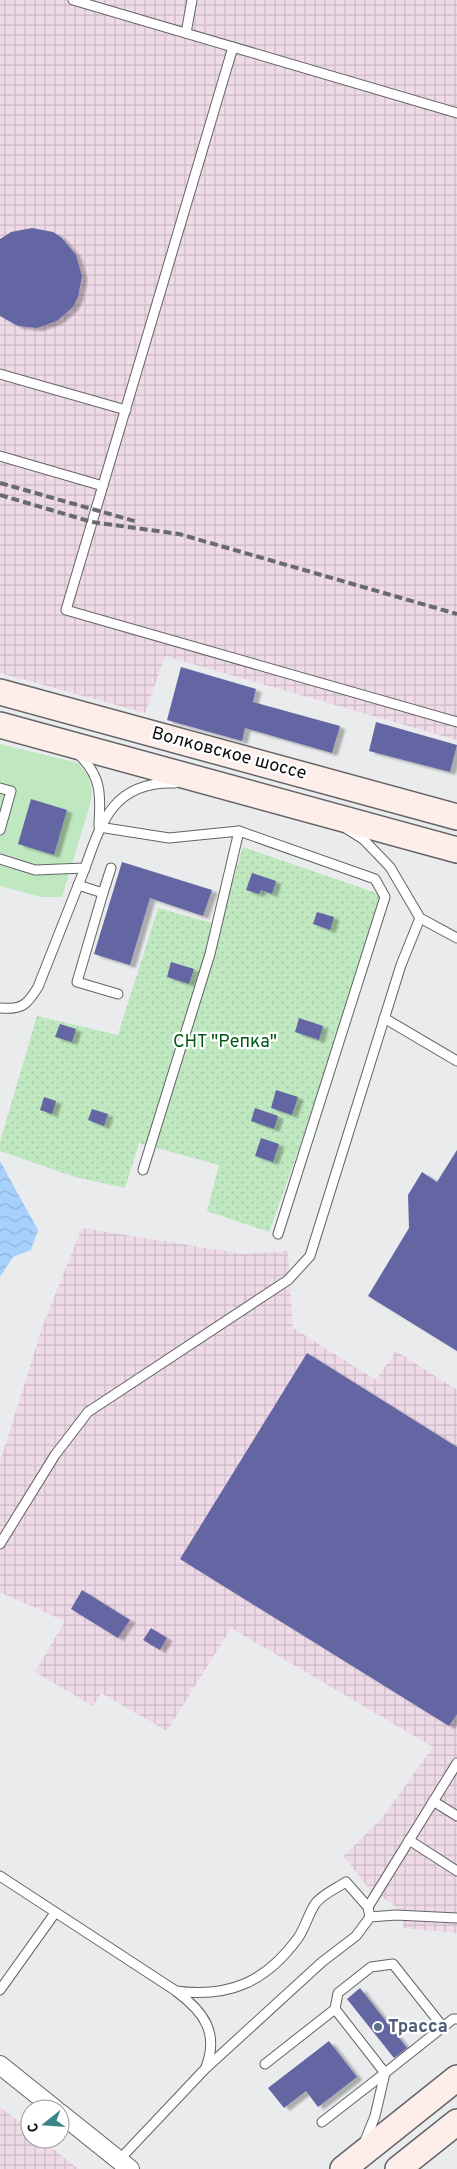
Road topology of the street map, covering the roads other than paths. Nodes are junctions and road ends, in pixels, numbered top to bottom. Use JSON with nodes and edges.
{"nodes":[{"id":1,"x":73,"y":0,"type":"edge"},
{"id":2,"x":192,"y":0,"type":"edge"},
{"id":3,"x":186,"y":33,"type":"junction"},
{"id":4,"x":233,"y":46,"type":"junction"},
{"id":5,"x":457,"y":113,"type":"edge"},
{"id":6,"x":0,"y":374,"type":"edge"},
{"id":7,"x":126,"y":410,"type":"junction"},
{"id":8,"x":0,"y":456,"type":"edge"},
{"id":9,"x":103,"y":486,"type":"junction"},
{"id":10,"x":0,"y":692,"type":"edge"},
{"id":11,"x":457,"y":722,"type":"edge"},
{"id":12,"x":0,"y":725,"type":"edge"},
{"id":13,"x":54,"y":740,"type":"junction"},
{"id":14,"x":219,"y":784,"type":"junction"},
{"id":15,"x":0,"y":788,"type":"edge"},
{"id":16,"x":320,"y":812,"type":"junction"},
{"id":17,"x":2,"y":814,"type":"edge"},
{"id":18,"x":457,"y":817,"type":"edge"},
{"id":19,"x":99,"y":827,"type":"junction"},
{"id":20,"x":0,"y":830,"type":"edge"},
{"id":21,"x":239,"y":831,"type":"junction"},
{"id":22,"x":457,"y":850,"type":"edge"},
{"id":23,"x":0,"y":859,"type":"edge"},
{"id":24,"x":85,"y":868,"type":"junction"},
{"id":25,"x":111,"y":868,"type":"dead end"},
{"id":26,"x":78,"y":886,"type":"junction"},
{"id":27,"x":103,"y":893,"type":"junction"},
{"id":28,"x":420,"y":918,"type":"junction"},
{"id":29,"x":457,"y":938,"type":"edge"},
{"id":30,"x":118,"y":994,"type":"dead end"},
{"id":31,"x":0,"y":1008,"type":"edge"},
{"id":32,"x":384,"y":1018,"type":"junction"},
{"id":33,"x":457,"y":1061,"type":"edge"},
{"id":34,"x":143,"y":1170,"type":"dead end"},
{"id":35,"x":278,"y":1234,"type":"dead end"},
{"id":36,"x":0,"y":1544,"type":"edge"},
{"id":37,"x":457,"y":1763,"type":"edge"},
{"id":38,"x":433,"y":1801,"type":"junction"},
{"id":39,"x":457,"y":1816,"type":"edge"},
{"id":40,"x":409,"y":1840,"type":"junction"},
{"id":41,"x":457,"y":1871,"type":"edge"},
{"id":42,"x":0,"y":1876,"type":"edge"},
{"id":43,"x":368,"y":1906,"type":"junction"},
{"id":44,"x":55,"y":1913,"type":"junction"},
{"id":45,"x":370,"y":1917,"type":"junction"},
{"id":46,"x":457,"y":1918,"type":"edge"},
{"id":47,"x":0,"y":1990,"type":"edge"},
{"id":48,"x":176,"y":1991,"type":"junction"},
{"id":49,"x":335,"y":2009,"type":"junction"},
{"id":50,"x":457,"y":2019,"type":"edge"},
{"id":51,"x":443,"y":2027,"type":"junction"},
{"id":52,"x":265,"y":2064,"type":"dead end"},
{"id":53,"x":0,"y":2066,"type":"edge"},
{"id":54,"x":205,"y":2069,"type":"junction"},
{"id":55,"x":385,"y":2072,"type":"junction"},
{"id":56,"x":457,"y":2078,"type":"edge"},
{"id":57,"x":42,"y":2099,"type":"edge"},
{"id":58,"x":70,"y":2121,"type":"edge"},
{"id":59,"x":322,"y":2122,"type":"dead end"},
{"id":60,"x":457,"y":2122,"type":"edge"},
{"id":61,"x":350,"y":2164,"type":"edge"},
{"id":62,"x":125,"y":2165,"type":"edge"},
{"id":63,"x":398,"y":2169,"type":"edge"}],
"edges":[{"from":1,"to":3,"type":"lane"},
{"from":2,"to":3,"type":"lane"},
{"from":3,"to":4,"type":"lane"},
{"from":4,"to":5,"type":"lane"},
{"from":4,"to":7,"type":"lane"},
{"from":6,"to":7,"type":"lane"},
{"from":7,"to":9,"type":"lane"},
{"from":8,"to":9,"type":"lane"},
{"from":9,"to":11,"type":"lane"},
{"from":10,"to":18,"type":"main road","name":"Волковское шоссе"},
{"from":12,"to":13,"type":"main road","name":"Волковское шоссе"},
{"from":13,"to":14,"type":"main road","name":"Волковское шоссе"},
{"from":13,"to":19,"type":"lane"},
{"from":14,"to":16,"type":"main road","name":"Волковское шоссе"},
{"from":14,"to":19,"type":"lane"},
{"from":15,"to":17,"type":"lane"},
{"from":16,"to":22,"type":"main road","name":"Волковское шоссе"},
{"from":16,"to":28,"type":"lane"},
{"from":17,"to":20,"type":"lane"},
{"from":19,"to":21,"type":"lane"},
{"from":19,"to":24,"type":"lane"},
{"from":21,"to":34,"type":"lane"},
{"from":21,"to":35,"type":"lane"},
{"from":23,"to":24,"type":"lane"},
{"from":24,"to":26,"type":"lane"},
{"from":25,"to":27,"type":"lane"},
{"from":26,"to":27,"type":"lane"},
{"from":26,"to":31,"type":"lane"},
{"from":27,"to":30,"type":"lane"},
{"from":28,"to":29,"type":"lane"},
{"from":28,"to":32,"type":"lane"},
{"from":32,"to":33,"type":"lane"},
{"from":32,"to":36,"type":"lane"},
{"from":37,"to":38,"type":"lane"},
{"from":38,"to":39,"type":"lane"},
{"from":38,"to":40,"type":"lane"},
{"from":40,"to":41,"type":"lane"},
{"from":40,"to":43,"type":"lane"},
{"from":42,"to":44,"type":"lane"},
{"from":43,"to":45,"type":"lane"},
{"from":43,"to":48,"type":"lane"},
{"from":44,"to":47,"type":"lane"},
{"from":44,"to":48,"type":"lane"},
{"from":45,"to":46,"type":"lane"},
{"from":45,"to":54,"type":"lane"},
{"from":48,"to":54,"type":"lane"},
{"from":49,"to":51,"type":"lane"},
{"from":49,"to":52,"type":"lane"},
{"from":49,"to":55,"type":"lane"},
{"from":50,"to":51,"type":"lane"},
{"from":51,"to":55,"type":"lane"},
{"from":53,"to":57,"type":"street"},
{"from":54,"to":62,"type":"lane"},
{"from":55,"to":59,"type":"lane"},
{"from":55,"to":61,"type":"lane"},
{"from":56,"to":61,"type":"main road"},
{"from":58,"to":62,"type":"street"},
{"from":60,"to":63,"type":"main road"}]}
